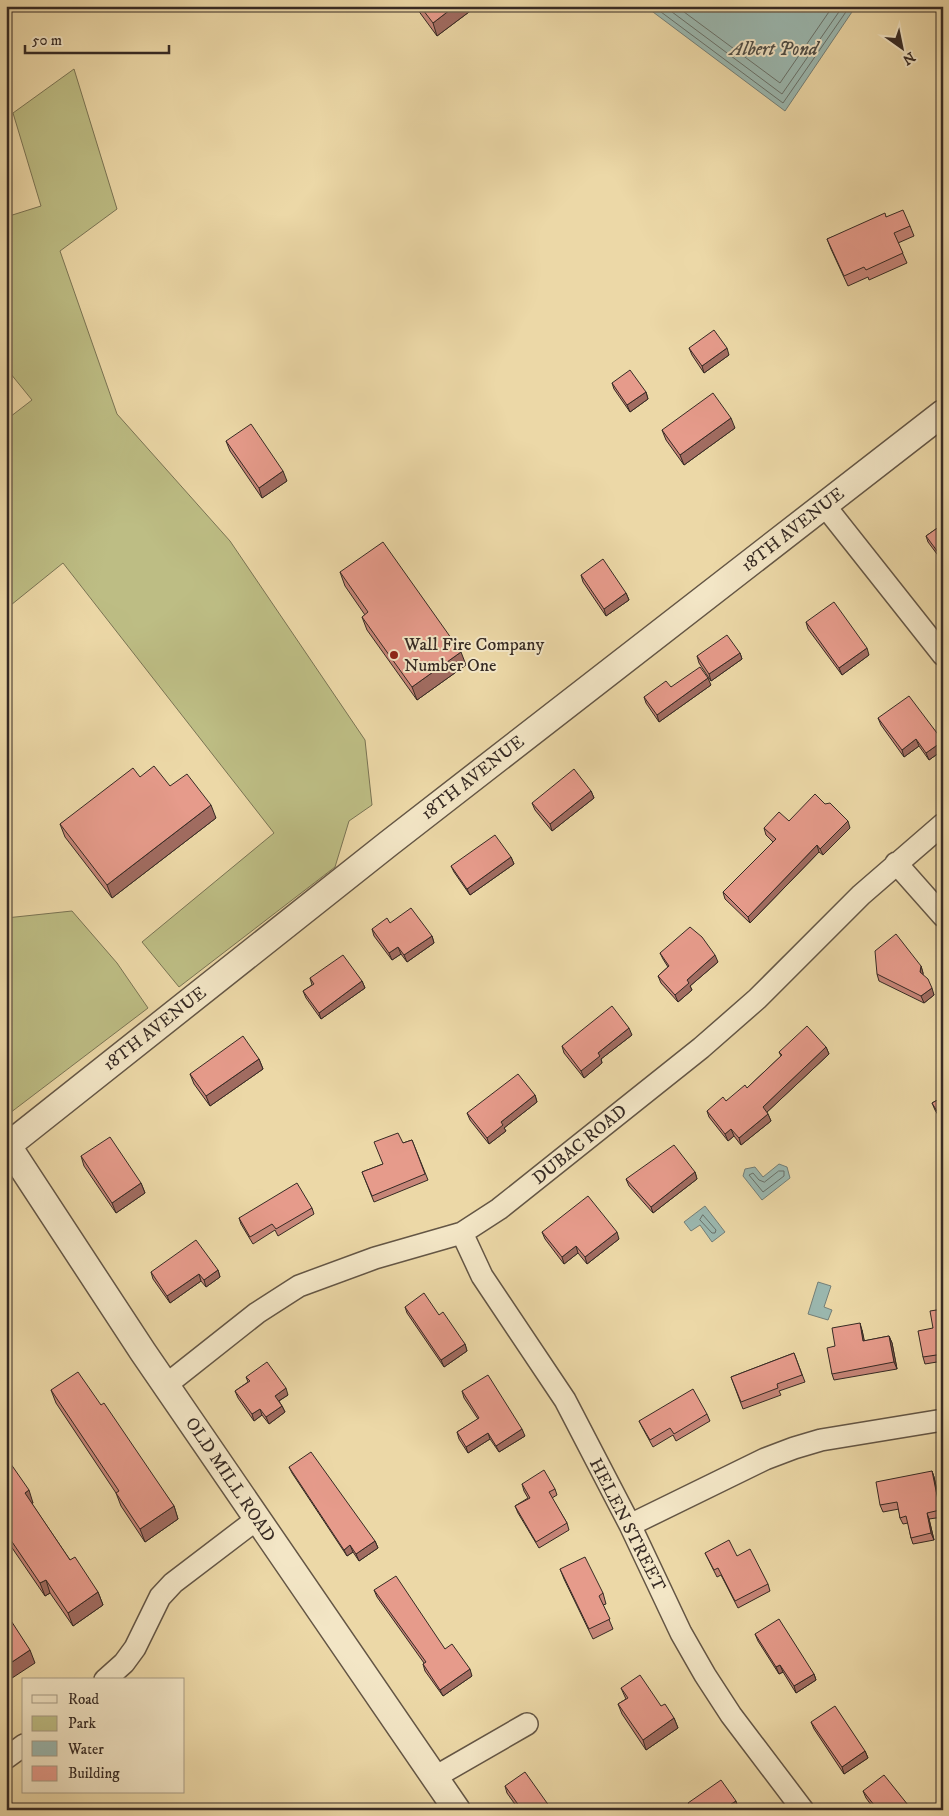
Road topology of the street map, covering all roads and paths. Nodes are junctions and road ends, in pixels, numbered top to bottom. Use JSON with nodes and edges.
{"nodes":[{"id":1,"x":943,"y":413,"type":"edge"},
{"id":2,"x":825,"y":506,"type":"junction"},
{"id":3,"x":943,"y":655,"type":"edge"},
{"id":4,"x":943,"y":824,"type":"edge"},
{"id":5,"x":896,"y":863,"type":"junction"},
{"id":6,"x":943,"y":916,"type":"edge"},
{"id":7,"x":7,"y":1146,"type":"edge"},
{"id":8,"x":462,"y":1233,"type":"junction"},
{"id":9,"x":166,"y":1385,"type":"junction"},
{"id":10,"x":943,"y":1420,"type":"edge"},
{"id":11,"x":257,"y":1519,"type":"junction"},
{"id":12,"x":630,"y":1525,"type":"junction"},
{"id":13,"x":107,"y":1678,"type":"edge"},
{"id":14,"x":527,"y":1724,"type":"dead end"},
{"id":15,"x":22,"y":1746,"type":"edge"},
{"id":16,"x":6,"y":1758,"type":"edge"},
{"id":17,"x":435,"y":1777,"type":"junction"},
{"id":18,"x":457,"y":1810,"type":"edge"},
{"id":19,"x":803,"y":1810,"type":"edge"}],
"edges":[{"from":1,"to":2,"type":"street","name":"18TH AVENUE"},
{"from":2,"to":3,"type":"street"},
{"from":2,"to":7,"type":"street","name":"18TH AVENUE"},
{"from":4,"to":5,"type":"street","name":"DUBAC ROAD"},
{"from":5,"to":6,"type":"street"},
{"from":5,"to":8,"type":"street","name":"DUBAC ROAD"},
{"from":7,"to":9,"type":"street","name":"OLD MILL ROAD"},
{"from":8,"to":9,"type":"street","name":"DUBAC ROAD"},
{"from":8,"to":12,"type":"street","name":"HELEN STREET"},
{"from":9,"to":11,"type":"street","name":"OLD MILL ROAD"},
{"from":10,"to":12,"type":"street"},
{"from":11,"to":13,"type":"street"},
{"from":11,"to":17,"type":"street","name":"OLD MILL ROAD"},
{"from":12,"to":19,"type":"street","name":"HELEN STREET"},
{"from":14,"to":17,"type":"street"},
{"from":15,"to":16,"type":"street"},
{"from":17,"to":18,"type":"street","name":"OLD MILL ROAD"}]}
